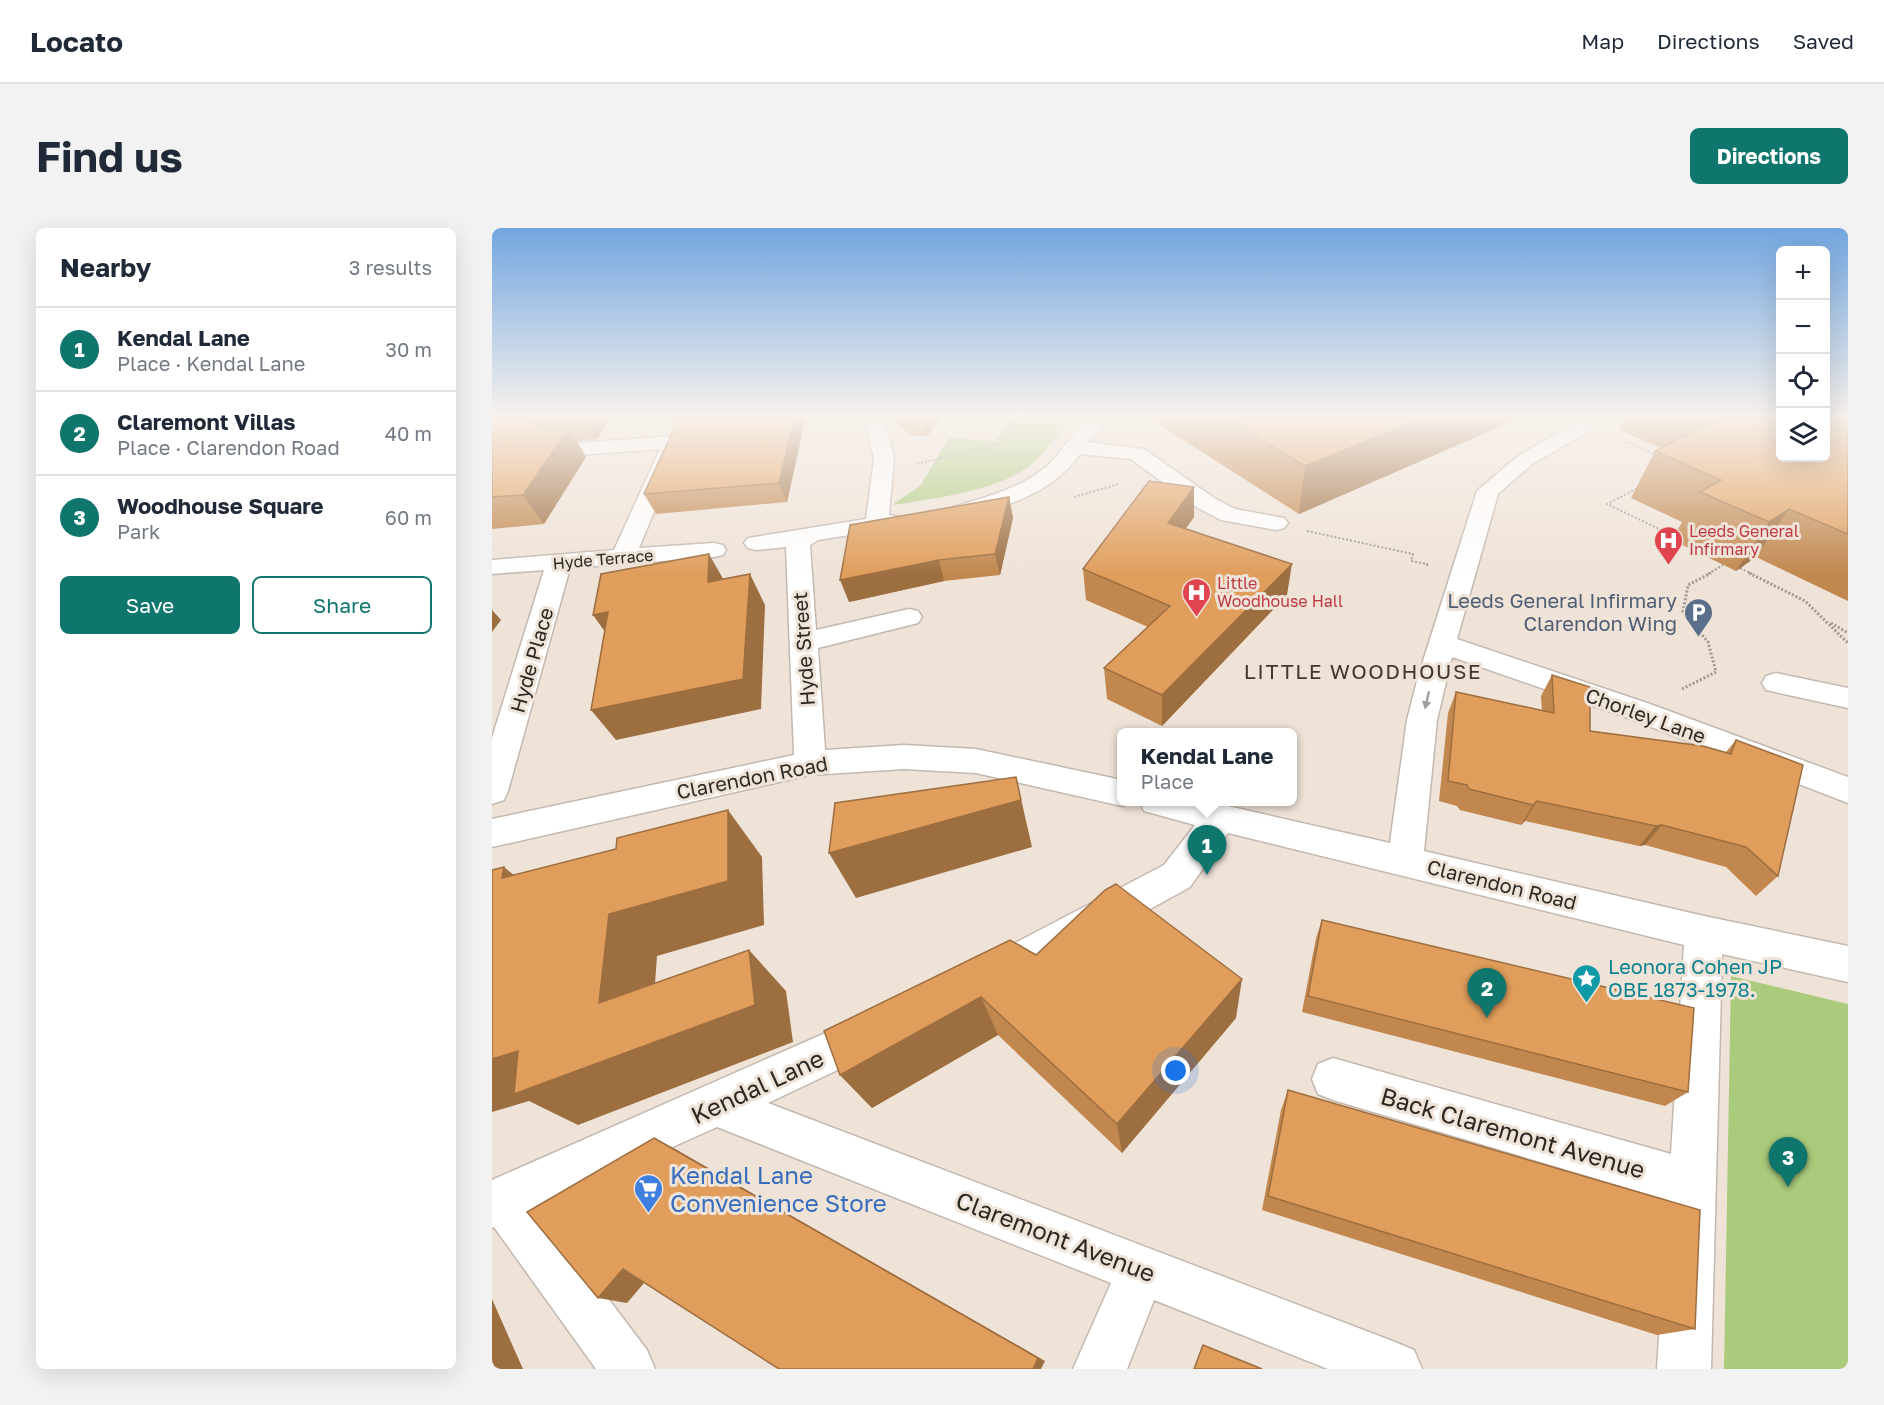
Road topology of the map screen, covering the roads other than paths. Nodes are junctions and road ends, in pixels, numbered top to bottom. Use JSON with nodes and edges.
{"nodes":[{"id":1,"x":661,"y":469,"type":"edge"},
{"id":2,"x":883,"y":469,"type":"edge"},
{"id":3,"x":1054,"y":469,"type":"edge"},
{"id":4,"x":1160,"y":469,"type":"edge"},
{"id":5,"x":1514,"y":469,"type":"edge"},
{"id":6,"x":1031,"y":486,"type":"junction"},
{"id":7,"x":1052,"y":504,"type":"road end"},
{"id":8,"x":936,"y":516,"type":"edge"},
{"id":9,"x":913,"y":519,"type":"edge"},
{"id":10,"x":877,"y":524,"type":"junction"},
{"id":11,"x":1276,"y":524,"type":"road end"},
{"id":12,"x":804,"y":538,"type":"junction"},
{"id":13,"x":756,"y":543,"type":"dead end"},
{"id":14,"x":714,"y":550,"type":"dead end"},
{"id":15,"x":623,"y":557,"type":"junction"},
{"id":16,"x":560,"y":562,"type":"junction"},
{"id":17,"x":492,"y":567,"type":"edge"},
{"id":18,"x":909,"y":617,"type":"dead end"},
{"id":19,"x":805,"y":642,"type":"junction"},
{"id":20,"x":1443,"y":644,"type":"junction"},
{"id":21,"x":1776,"y":683,"type":"dead end"},
{"id":22,"x":1848,"y":698,"type":"edge"},
{"id":23,"x":810,"y":763,"type":"junction"},
{"id":24,"x":1848,"y":790,"type":"edge"},
{"id":25,"x":492,"y":791,"type":"edge"},
{"id":26,"x":1117,"y":792,"type":"edge"},
{"id":27,"x":1176,"y":806,"type":"edge"},
{"id":28,"x":1220,"y":817,"type":"junction"},
{"id":29,"x":492,"y":833,"type":"edge"},
{"id":30,"x":1405,"y":861,"type":"junction"},
{"id":31,"x":1704,"y":933,"type":"junction"},
{"id":32,"x":1848,"y":964,"type":"edge"},
{"id":33,"x":960,"y":992,"type":"edge"},
{"id":34,"x":907,"y":1017,"type":"edge"},
{"id":35,"x":1333,"y":1079,"type":"dead end"},
{"id":36,"x":716,"y":1105,"type":"junction"},
{"id":37,"x":1693,"y":1184,"type":"junction"},
{"id":38,"x":497,"y":1202,"type":"edge"},
{"id":39,"x":1142,"y":1269,"type":"junction"},
{"id":40,"x":1374,"y":1365,"type":"edge"},
{"id":41,"x":628,"y":1369,"type":"edge"},
{"id":42,"x":1100,"y":1369,"type":"edge"},
{"id":43,"x":1684,"y":1369,"type":"edge"}],
"edges":[{"from":1,"to":15,"type":"street"},
{"from":2,"to":10,"type":"street"},
{"from":3,"to":6,"type":"street"},
{"from":4,"to":11,"type":"street"},
{"from":5,"to":20,"type":"street"},
{"from":6,"to":7,"type":"street"},
{"from":6,"to":8,"type":"street"},
{"from":9,"to":10,"type":"street"},
{"from":10,"to":12,"type":"street"},
{"from":12,"to":13,"type":"street"},
{"from":12,"to":19,"type":"street","name":"Hyde Street"},
{"from":14,"to":15,"type":"street","name":"Hyde Terrace"},
{"from":15,"to":16,"type":"street","name":"Hyde Terrace"},
{"from":16,"to":17,"type":"street","name":"Hyde Terrace"},
{"from":16,"to":25,"type":"street","name":"Hyde Place"},
{"from":18,"to":19,"type":"street"},
{"from":19,"to":23,"type":"street","name":"Hyde Street"},
{"from":20,"to":24,"type":"street","name":"Chorley Lane"},
{"from":20,"to":30,"type":"street","one_way":true},
{"from":21,"to":22,"type":"street"},
{"from":23,"to":26,"type":"street","name":"Clarendon Road"},
{"from":23,"to":29,"type":"street","name":"Clarendon Road"},
{"from":27,"to":28,"type":"street","name":"Clarendon Road"},
{"from":28,"to":30,"type":"street","name":"Clarendon Road"},
{"from":28,"to":33,"type":"street"},
{"from":30,"to":31,"type":"street","name":"Clarendon Road"},
{"from":31,"to":32,"type":"street","name":"Clarendon Road"},
{"from":31,"to":37,"type":"street"},
{"from":34,"to":36,"type":"street","name":"Kendal Lane"},
{"from":35,"to":37,"type":"street","name":"Back Claremont Avenue"},
{"from":36,"to":38,"type":"street","name":"Kendal Lane"},
{"from":36,"to":39,"type":"street","name":"Claremont Avenue"},
{"from":37,"to":43,"type":"street"},
{"from":38,"to":41,"type":"street"},
{"from":39,"to":40,"type":"street","name":"Claremont Avenue"},
{"from":39,"to":42,"type":"street"}]}
